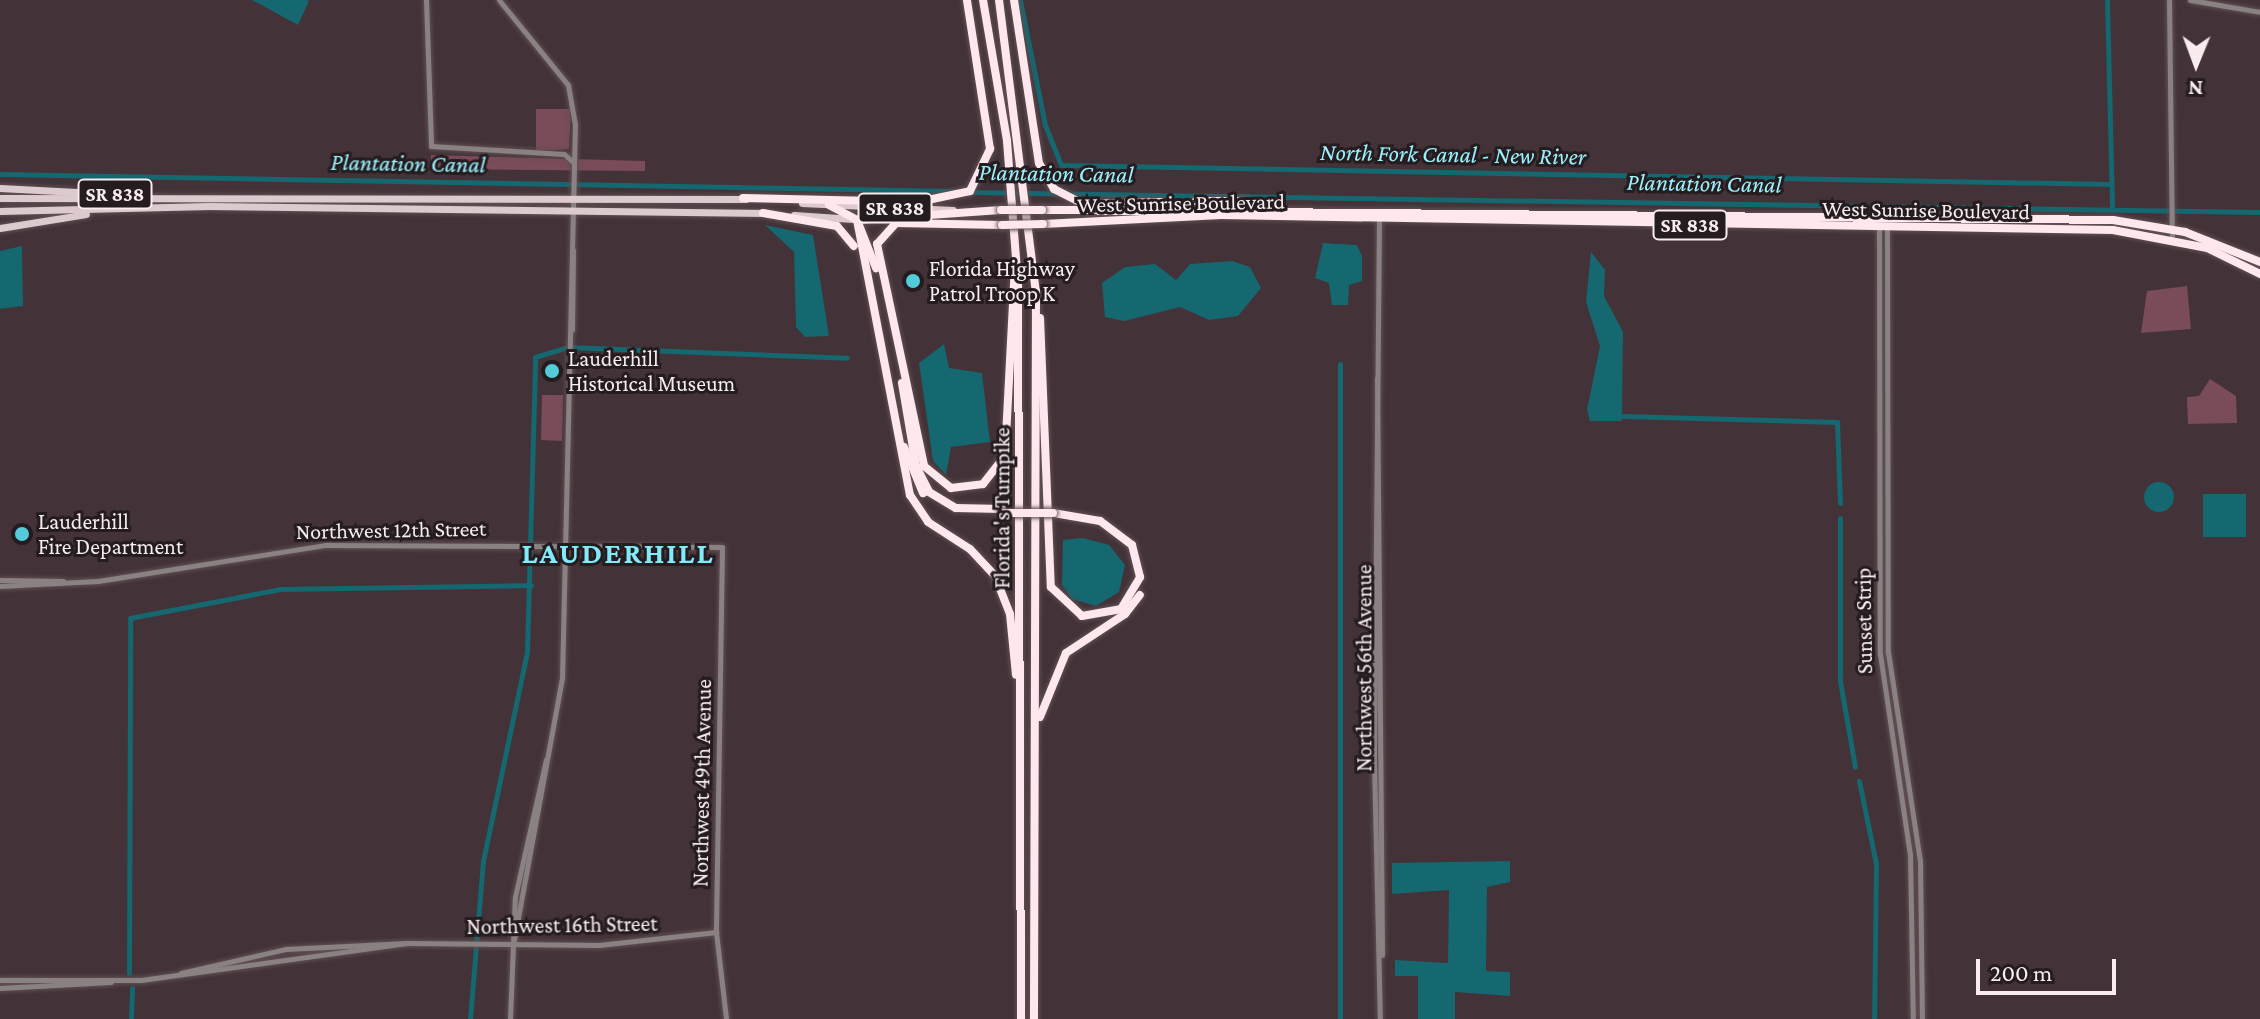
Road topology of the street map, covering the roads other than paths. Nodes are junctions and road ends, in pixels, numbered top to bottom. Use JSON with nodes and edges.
{"nodes":[{"id":1,"x":426,"y":0,"type":"edge"},
{"id":2,"x":499,"y":0,"type":"edge"},
{"id":3,"x":967,"y":0,"type":"edge"},
{"id":4,"x":983,"y":0,"type":"edge"},
{"id":5,"x":999,"y":0,"type":"edge"},
{"id":6,"x":1014,"y":0,"type":"edge"},
{"id":7,"x":2169,"y":0,"type":"edge"},
{"id":8,"x":2190,"y":0,"type":"edge"},
{"id":9,"x":2260,"y":12,"type":"edge"},
{"id":10,"x":575,"y":146,"type":"junction"},
{"id":11,"x":564,"y":154,"type":"junction"},
{"id":12,"x":574,"y":165,"type":"junction"},
{"id":13,"x":0,"y":188,"type":"edge"},
{"id":14,"x":114,"y":194,"type":"junction"},
{"id":15,"x":229,"y":194,"type":"junction"},
{"id":16,"x":381,"y":197,"type":"junction"},
{"id":17,"x":395,"y":197,"type":"junction"},
{"id":18,"x":574,"y":197,"type":"junction"},
{"id":19,"x":0,"y":198,"type":"edge"},
{"id":20,"x":743,"y":198,"type":"junction"},
{"id":21,"x":829,"y":205,"type":"junction"},
{"id":22,"x":209,"y":206,"type":"junction"},
{"id":23,"x":371,"y":207,"type":"junction"},
{"id":24,"x":381,"y":207,"type":"junction"},
{"id":25,"x":1298,"y":208,"type":"junction"},
{"id":26,"x":112,"y":210,"type":"junction"},
{"id":27,"x":573,"y":210,"type":"junction"},
{"id":28,"x":961,"y":210,"type":"junction"},
{"id":29,"x":0,"y":211,"type":"edge"},
{"id":30,"x":1547,"y":212,"type":"junction"},
{"id":31,"x":763,"y":213,"type":"junction"},
{"id":32,"x":1651,"y":214,"type":"junction"},
{"id":33,"x":1379,"y":216,"type":"junction"},
{"id":34,"x":1750,"y":216,"type":"junction"},
{"id":35,"x":1883,"y":219,"type":"junction"},
{"id":36,"x":857,"y":220,"type":"junction"},
{"id":37,"x":896,"y":223,"type":"junction"},
{"id":38,"x":1513,"y":223,"type":"junction"},
{"id":39,"x":1600,"y":225,"type":"junction"},
{"id":40,"x":1652,"y":225,"type":"junction"},
{"id":41,"x":0,"y":228,"type":"edge"},
{"id":42,"x":1883,"y":229,"type":"junction"},
{"id":43,"x":2172,"y":233,"type":"junction"},
{"id":44,"x":859,"y":255,"type":"junction"},
{"id":45,"x":2221,"y":255,"type":"junction"},
{"id":46,"x":1017,"y":260,"type":"junction"},
{"id":47,"x":2260,"y":264,"type":"edge"},
{"id":48,"x":877,"y":269,"type":"junction"},
{"id":49,"x":2260,"y":274,"type":"edge"},
{"id":50,"x":1036,"y":291,"type":"junction"},
{"id":51,"x":901,"y":372,"type":"junction"},
{"id":52,"x":895,"y":419,"type":"junction"},
{"id":53,"x":1053,"y":510,"type":"junction"},
{"id":54,"x":1002,"y":511,"type":"junction"},
{"id":55,"x":568,"y":544,"type":"junction"},
{"id":56,"x":722,"y":547,"type":"joint"},
{"id":57,"x":0,"y":583,"type":"edge"},
{"id":58,"x":1020,"y":709,"type":"junction"},
{"id":59,"x":1036,"y":737,"type":"junction"},
{"id":60,"x":1913,"y":809,"type":"junction"},
{"id":61,"x":1904,"y":810,"type":"junction"},
{"id":62,"x":716,"y":932,"type":"junction"},
{"id":63,"x":513,"y":944,"type":"junction"},
{"id":64,"x":0,"y":980,"type":"edge"},
{"id":65,"x":111,"y":982,"type":"junction"},
{"id":66,"x":0,"y":988,"type":"edge"},
{"id":67,"x":510,"y":1019,"type":"edge"},
{"id":68,"x":726,"y":1019,"type":"edge"},
{"id":69,"x":1021,"y":1019,"type":"edge"},
{"id":70,"x":1034,"y":1019,"type":"edge"},
{"id":71,"x":1380,"y":1019,"type":"edge"},
{"id":72,"x":1913,"y":1019,"type":"edge"},
{"id":73,"x":1922,"y":1019,"type":"edge"}],
"edges":[{"from":1,"to":11,"type":"street"},
{"from":2,"to":10,"type":"street"},
{"from":3,"to":20,"type":"highway"},
{"from":4,"to":46,"type":"highway","name":"Florida's Turnpike"},
{"from":5,"to":50,"type":"highway","name":"Florida's Turnpike"},
{"from":6,"to":25,"type":"highway"},
{"from":7,"to":43,"type":"street"},
{"from":8,"to":9,"type":"street"},
{"from":10,"to":11,"type":"street"},
{"from":10,"to":12,"type":"street"},
{"from":11,"to":12,"type":"street"},
{"from":12,"to":18,"type":"street"},
{"from":13,"to":14,"type":"main road"},
{"from":14,"to":15,"type":"main road","name":"West Sunrise Boulevard","number":"SR 838"},
{"from":14,"to":19,"type":"main road","name":"West Sunrise Boulevard","number":"SR 838"},
{"from":15,"to":16,"type":"main road","name":"West Sunrise Boulevard","number":"SR 838"},
{"from":15,"to":22,"type":"main road"},
{"from":16,"to":17,"type":"main road","name":"West Sunrise Boulevard","number":"SR 838"},
{"from":16,"to":23,"type":"main road"},
{"from":17,"to":18,"type":"main road","name":"West Sunrise Boulevard","number":"SR 838"},
{"from":17,"to":24,"type":"main road"},
{"from":18,"to":20,"type":"main road","name":"West Sunrise Boulevard","number":"SR 838"},
{"from":18,"to":27,"type":"street"},
{"from":20,"to":21,"type":"main road","name":"West Sunrise Boulevard","number":"SR 838"},
{"from":21,"to":28,"type":"main road","name":"West Sunrise Boulevard","number":"SR 838"},
{"from":21,"to":36,"type":"highway"},
{"from":22,"to":23,"type":"main road","name":"West Sunrise Boulevard","number":"SR 838"},
{"from":22,"to":26,"type":"main road","name":"West Sunrise Boulevard","number":"SR 838"},
{"from":23,"to":24,"type":"main road","name":"West Sunrise Boulevard","number":"SR 838"},
{"from":24,"to":27,"type":"main road","name":"West Sunrise Boulevard","number":"SR 838"},
{"from":25,"to":28,"type":"highway","name":"West Sunrise Boulevard","number":"SR 838","bridge":true},
{"from":25,"to":33,"type":"highway","name":"West Sunrise Boulevard","number":"SR 838"},
{"from":26,"to":29,"type":"main road","name":"West Sunrise Boulevard","number":"SR 838"},
{"from":26,"to":41,"type":"main road"},
{"from":27,"to":31,"type":"main road","name":"West Sunrise Boulevard","number":"SR 838"},
{"from":27,"to":55,"type":"street"},
{"from":28,"to":36,"type":"highway"},
{"from":30,"to":32,"type":"highway","name":"West Sunrise Boulevard","number":"SR 838"},
{"from":30,"to":33,"type":"highway","name":"West Sunrise Boulevard","number":"SR 838"},
{"from":30,"to":38,"type":"highway"},
{"from":31,"to":36,"type":"main road","name":"West Sunrise Boulevard","number":"SR 838"},
{"from":31,"to":44,"type":"highway"},
{"from":32,"to":34,"type":"highway","name":"West Sunrise Boulevard","number":"SR 838"},
{"from":32,"to":39,"type":"highway"},
{"from":33,"to":37,"type":"highway","name":"West Sunrise Boulevard","number":"SR 838","bridge":true},
{"from":33,"to":38,"type":"highway","name":"West Sunrise Boulevard","number":"SR 838"},
{"from":33,"to":71,"type":"street","name":"Northwest 56th Avenue"},
{"from":34,"to":35,"type":"highway","name":"West Sunrise Boulevard","number":"SR 838"},
{"from":34,"to":40,"type":"highway"},
{"from":35,"to":42,"type":"street","name":"Sunset Strip"},
{"from":35,"to":43,"type":"highway","name":"West Sunrise Boulevard","number":"SR 838"},
{"from":36,"to":37,"type":"main road","name":"West Sunrise Boulevard","number":"SR 838"},
{"from":36,"to":44,"type":"highway"},
{"from":36,"to":48,"type":"highway"},
{"from":37,"to":48,"type":"highway"},
{"from":38,"to":39,"type":"highway","name":"West Sunrise Boulevard","number":"SR 838"},
{"from":39,"to":40,"type":"highway","name":"West Sunrise Boulevard","number":"SR 838"},
{"from":40,"to":42,"type":"highway","name":"West Sunrise Boulevard","number":"SR 838"},
{"from":42,"to":43,"type":"highway","name":"West Sunrise Boulevard","number":"SR 838"},
{"from":42,"to":60,"type":"street","name":"Sunset Strip"},
{"from":42,"to":61,"type":"street","name":"Sunset Strip"},
{"from":43,"to":45,"type":"highway","name":"West Sunrise Boulevard","number":"SR 838"},
{"from":43,"to":47,"type":"highway","name":"West Sunrise Boulevard","number":"SR 838"},
{"from":44,"to":52,"type":"highway"},
{"from":45,"to":47,"type":"highway"},
{"from":45,"to":49,"type":"highway","name":"West Sunrise Boulevard","number":"SR 838"},
{"from":46,"to":51,"type":"highway"},
{"from":46,"to":58,"type":"highway","name":"Florida's Turnpike"},
{"from":48,"to":51,"type":"highway"},
{"from":50,"to":53,"type":"highway"},
{"from":50,"to":59,"type":"highway","name":"Florida's Turnpike"},
{"from":51,"to":54,"type":"highway"},
{"from":52,"to":54,"type":"highway"},
{"from":52,"to":58,"type":"highway"},
{"from":53,"to":54,"type":"highway","bridge":true},
{"from":53,"to":59,"type":"highway"},
{"from":55,"to":56,"type":"street","name":"Northwest 12th Street"},
{"from":55,"to":57,"type":"street","name":"Northwest 12th Street"},
{"from":55,"to":63,"type":"street"},
{"from":56,"to":62,"type":"street","name":"Northwest 49th Avenue"},
{"from":58,"to":69,"type":"highway","name":"Florida's Turnpike"},
{"from":59,"to":70,"type":"highway","name":"Florida's Turnpike"},
{"from":60,"to":61,"type":"street"},
{"from":60,"to":73,"type":"street","name":"Sunset Strip"},
{"from":61,"to":72,"type":"street","name":"Sunset Strip"},
{"from":62,"to":63,"type":"street","name":"Northwest 16th Street"},
{"from":62,"to":68,"type":"street","name":"Northwest 49th Avenue"},
{"from":63,"to":65,"type":"street","name":"Northwest 16th Street"},
{"from":63,"to":67,"type":"street"},
{"from":64,"to":65,"type":"street","name":"Northwest 16th Street"},
{"from":65,"to":66,"type":"street","name":"Northwest 16th Street"}]}
